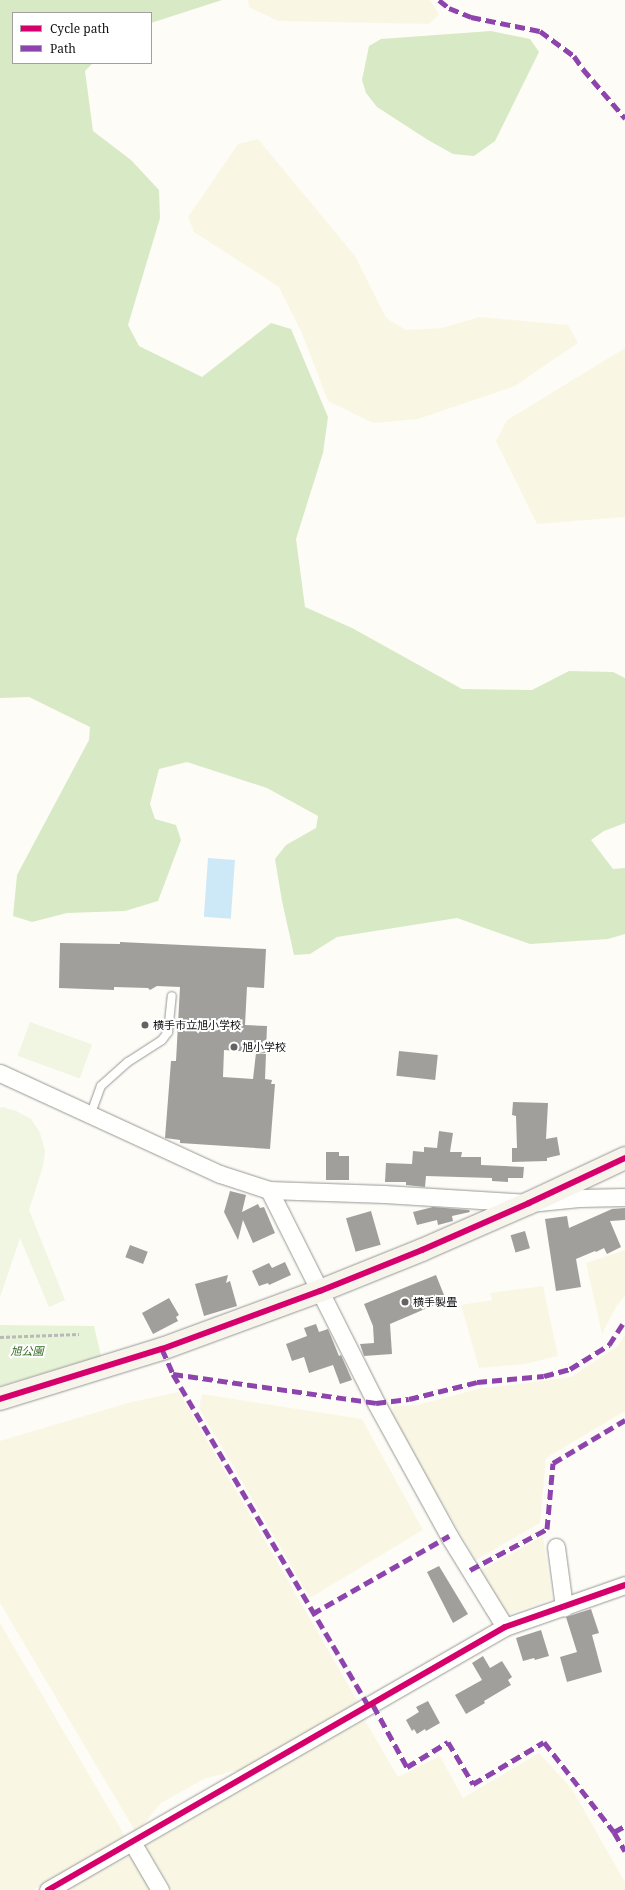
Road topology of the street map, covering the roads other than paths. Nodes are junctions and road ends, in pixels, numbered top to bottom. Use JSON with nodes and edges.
{"nodes":[{"id":1,"x":172,"y":996,"type":"dead end"},
{"id":2,"x":0,"y":1073,"type":"edge"},
{"id":3,"x":90,"y":1116,"type":"junction"},
{"id":4,"x":625,"y":1158,"type":"edge"},
{"id":5,"x":269,"y":1190,"type":"junction"},
{"id":6,"x":625,"y":1197,"type":"edge"},
{"id":7,"x":529,"y":1203,"type":"junction"},
{"id":8,"x":320,"y":1291,"type":"junction"},
{"id":9,"x":0,"y":1399,"type":"edge"},
{"id":10,"x":556,"y":1547,"type":"dead end"},
{"id":11,"x":625,"y":1585,"type":"edge"},
{"id":12,"x":564,"y":1607,"type":"junction"},
{"id":13,"x":505,"y":1627,"type":"junction"},
{"id":14,"x":132,"y":1842,"type":"junction"},
{"id":15,"x":48,"y":1890,"type":"edge"},
{"id":16,"x":160,"y":1890,"type":"edge"}],
"edges":[{"from":1,"to":3,"type":"lane"},
{"from":2,"to":3,"type":"street"},
{"from":3,"to":5,"type":"street"},
{"from":4,"to":7,"type":"street"},
{"from":5,"to":7,"type":"street"},
{"from":5,"to":8,"type":"street"},
{"from":6,"to":7,"type":"street"},
{"from":7,"to":8,"type":"street"},
{"from":8,"to":9,"type":"street"},
{"from":8,"to":13,"type":"street"},
{"from":10,"to":12,"type":"street"},
{"from":11,"to":12,"type":"street"},
{"from":12,"to":13,"type":"street"},
{"from":13,"to":14,"type":"street"},
{"from":14,"to":15,"type":"street"},
{"from":14,"to":16,"type":"street"}]}
